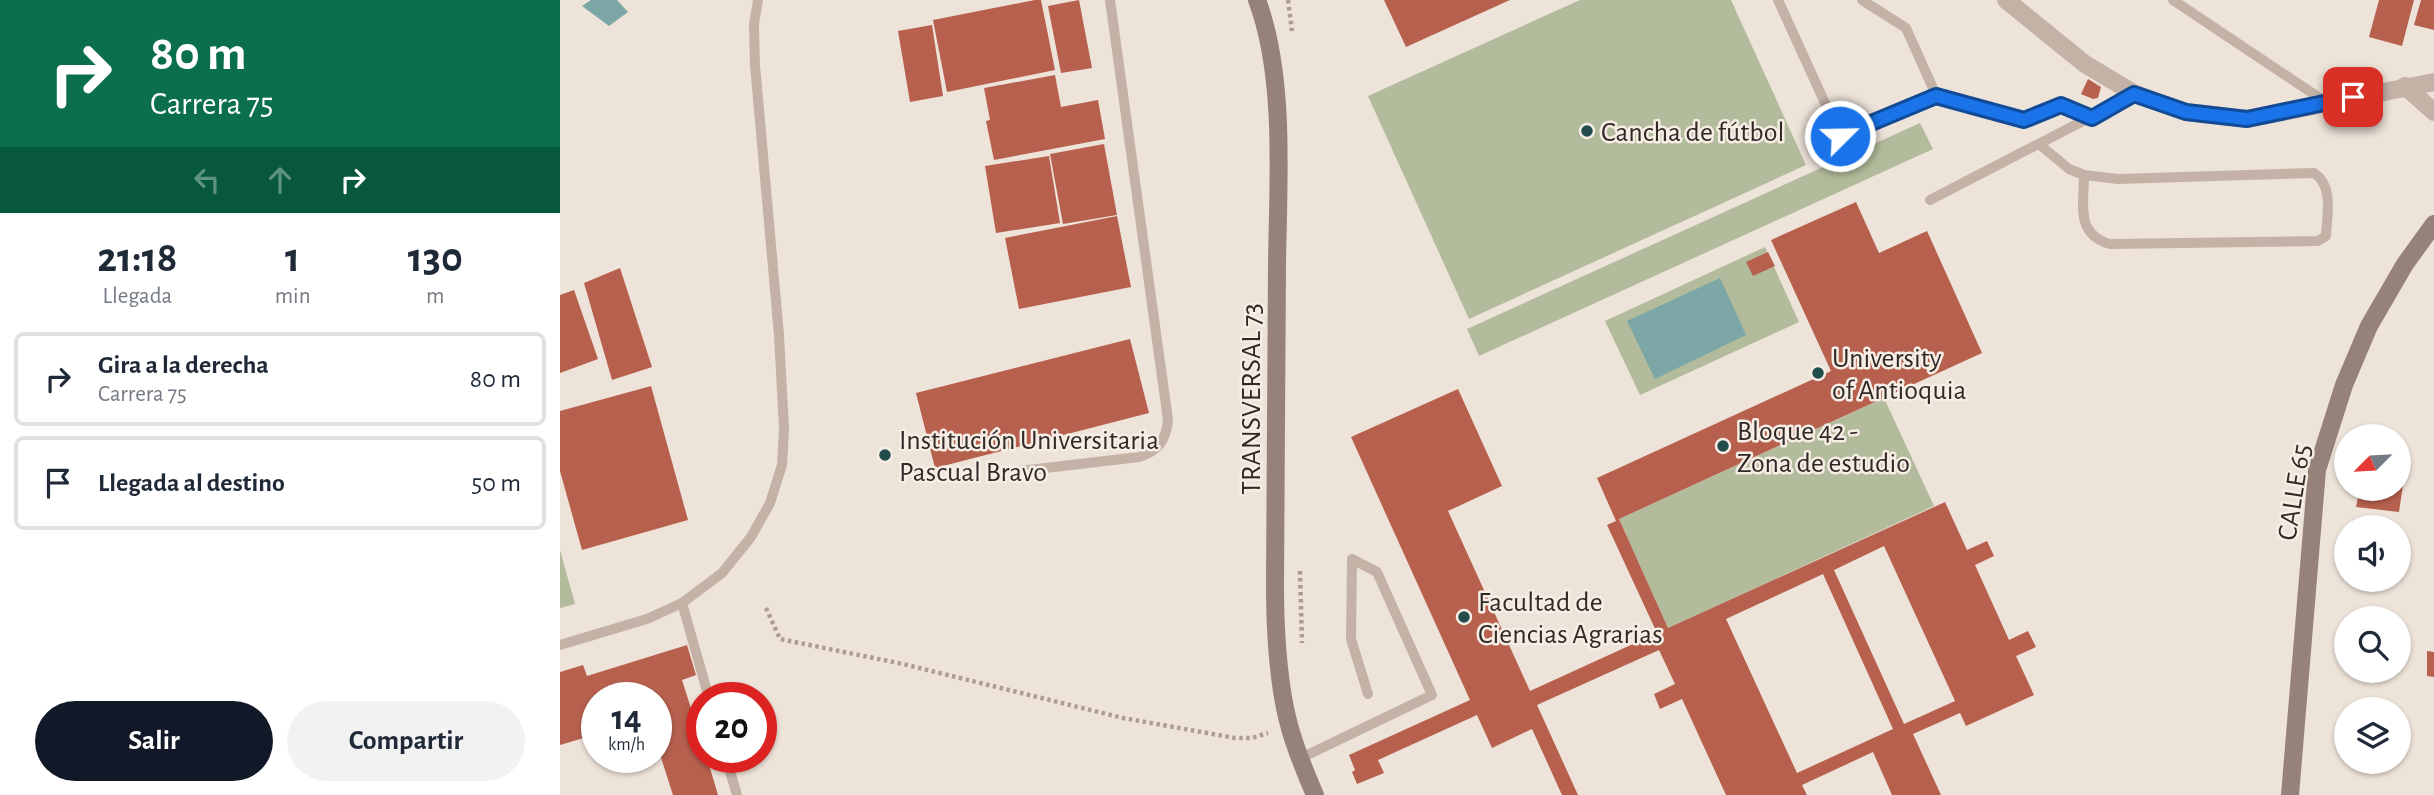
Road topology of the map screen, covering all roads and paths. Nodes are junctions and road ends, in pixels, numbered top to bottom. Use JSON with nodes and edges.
{"nodes":[{"id":1,"x":758,"y":0,"type":"edge"},
{"id":2,"x":1110,"y":0,"type":"edge"},
{"id":3,"x":1257,"y":0,"type":"edge"},
{"id":4,"x":1778,"y":0,"type":"edge"},
{"id":5,"x":1862,"y":0,"type":"edge"},
{"id":6,"x":2006,"y":0,"type":"edge"},
{"id":7,"x":2173,"y":0,"type":"edge"},
{"id":8,"x":2434,"y":82,"type":"edge"},
{"id":9,"x":2405,"y":86,"type":"junction"},
{"id":10,"x":2134,"y":94,"type":"junction"},
{"id":11,"x":1936,"y":96,"type":"junction"},
{"id":12,"x":2327,"y":103,"type":"junction"},
{"id":13,"x":2434,"y":112,"type":"edge"},
{"id":14,"x":2092,"y":118,"type":"junction"},
{"id":15,"x":2039,"y":144,"type":"junction"},
{"id":16,"x":2084,"y":175,"type":"junction"},
{"id":17,"x":1930,"y":200,"type":"dead end"},
{"id":18,"x":2434,"y":224,"type":"edge"},
{"id":19,"x":1020,"y":471,"type":"dead end"},
{"id":20,"x":682,"y":603,"type":"junction"},
{"id":21,"x":766,"y":608,"type":"dead end"},
{"id":22,"x":560,"y":645,"type":"edge"},
{"id":23,"x":704,"y":682,"type":"edge"},
{"id":24,"x":1368,"y":694,"type":"dead end"},
{"id":25,"x":1273,"y":732,"type":"dead end"},
{"id":26,"x":1301,"y":758,"type":"junction"},
{"id":27,"x":730,"y":773,"type":"edge"},
{"id":28,"x":737,"y":795,"type":"edge"},
{"id":29,"x":1315,"y":795,"type":"edge"},
{"id":30,"x":2290,"y":795,"type":"edge"}],
"edges":[{"from":1,"to":20,"type":"lane"},
{"from":2,"to":19,"type":"lane"},
{"from":3,"to":26,"type":"main road","name":"TRANSVERSAL 73"},
{"from":4,"to":11,"type":"lane"},
{"from":5,"to":11,"type":"lane"},
{"from":6,"to":10,"type":"street"},
{"from":7,"to":12,"type":"lane"},
{"from":8,"to":9,"type":"street"},
{"from":9,"to":12,"type":"street"},
{"from":9,"to":13,"type":"street"},
{"from":10,"to":12,"type":"street"},
{"from":10,"to":14,"type":"lane"},
{"from":11,"to":14,"type":"lane"},
{"from":14,"to":15,"type":"lane"},
{"from":15,"to":16,"type":"lane"},
{"from":15,"to":17,"type":"lane"},
{"from":16,"to":16,"type":"lane"},
{"from":18,"to":30,"type":"main road","name":"CALLE 65"},
{"from":20,"to":22,"type":"lane"},
{"from":20,"to":23,"type":"lane"},
{"from":21,"to":25,"type":"path"},
{"from":24,"to":26,"type":"lane"},
{"from":26,"to":29,"type":"main road","name":"TRANSVERSAL 73"},
{"from":27,"to":28,"type":"lane"}]}
